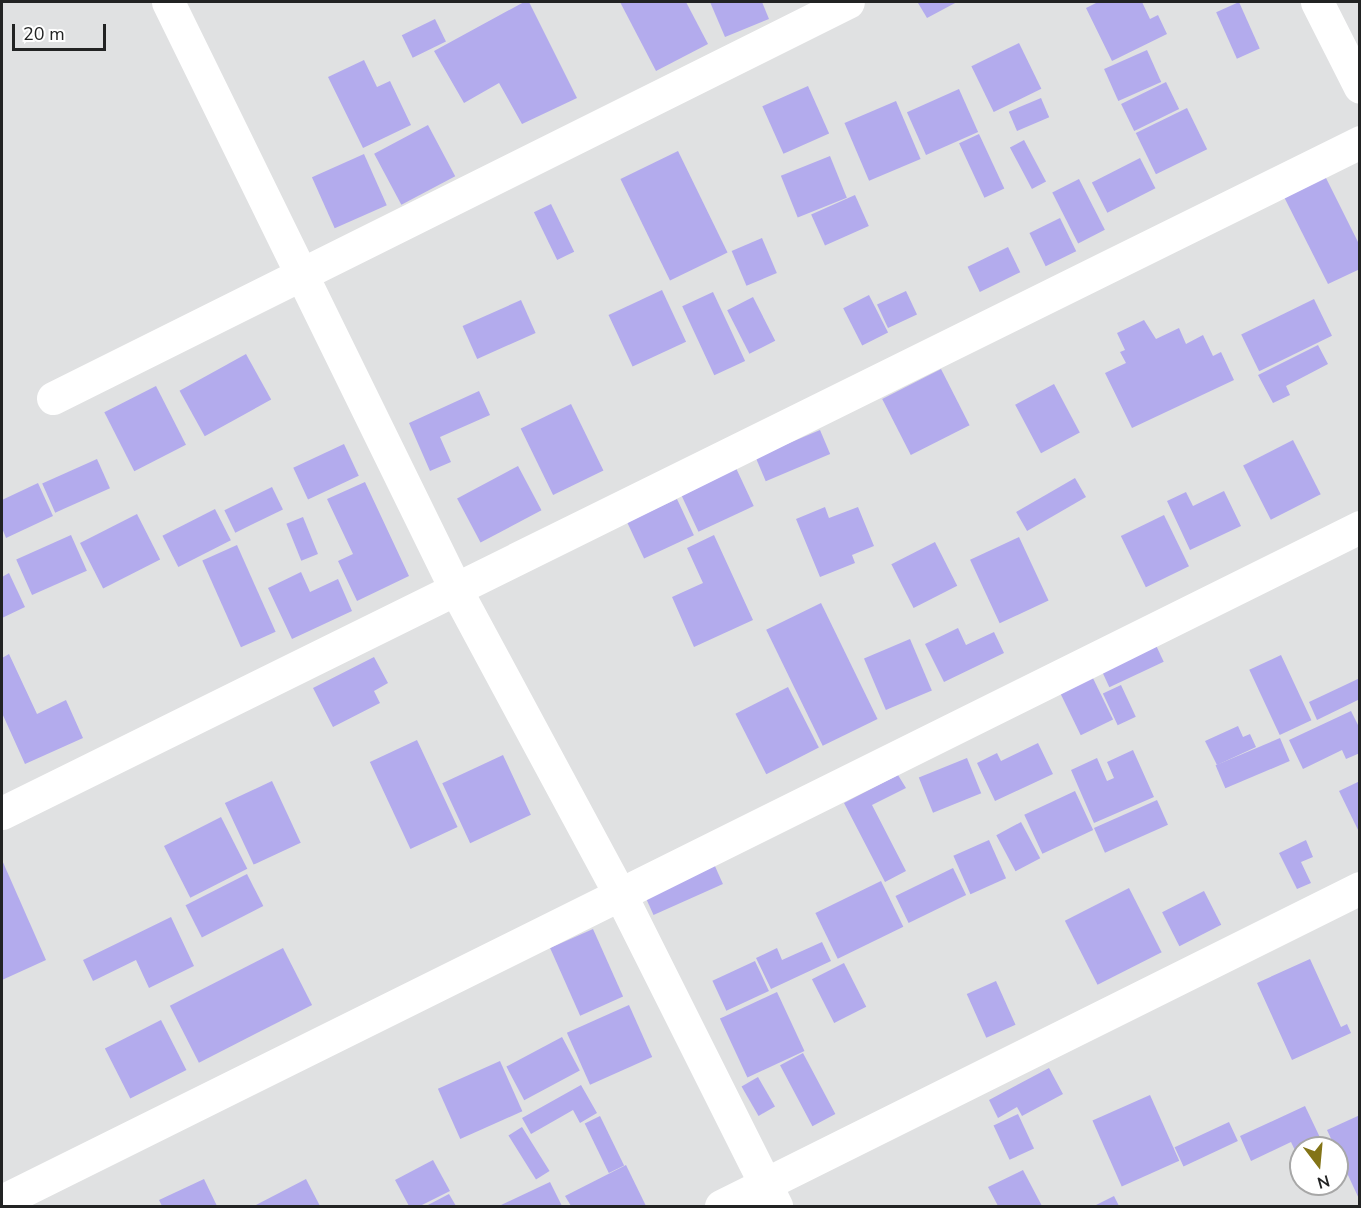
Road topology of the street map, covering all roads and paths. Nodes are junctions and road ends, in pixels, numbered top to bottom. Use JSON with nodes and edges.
{"nodes":[{"id":1,"x":168,"y":2,"type":"edge"},
{"id":2,"x":848,"y":2,"type":"edge"},
{"id":3,"x":1317,"y":2,"type":"edge"},
{"id":4,"x":1359,"y":87,"type":"edge"},
{"id":5,"x":1359,"y":142,"type":"edge"},
{"id":6,"x":302,"y":274,"type":"junction"},
{"id":7,"x":53,"y":398,"type":"dead end"},
{"id":8,"x":1359,"y":527,"type":"edge"},
{"id":9,"x":456,"y":590,"type":"junction"},
{"id":10,"x":2,"y":813,"type":"edge"},
{"id":11,"x":1359,"y":888,"type":"edge"},
{"id":12,"x":621,"y":894,"type":"junction"},
{"id":13,"x":771,"y":1195,"type":"edge"},
{"id":14,"x":2,"y":1201,"type":"edge"},
{"id":15,"x":721,"y":1206,"type":"edge"}],
"edges":[{"from":1,"to":6,"type":"street"},
{"from":2,"to":6,"type":"street"},
{"from":3,"to":4,"type":"street"},
{"from":5,"to":9,"type":"street"},
{"from":6,"to":7,"type":"street"},
{"from":6,"to":9,"type":"street"},
{"from":8,"to":12,"type":"street"},
{"from":9,"to":10,"type":"street"},
{"from":9,"to":12,"type":"street"},
{"from":11,"to":13,"type":"street"},
{"from":12,"to":13,"type":"street"},
{"from":12,"to":14,"type":"street"},
{"from":13,"to":15,"type":"street"}]}
